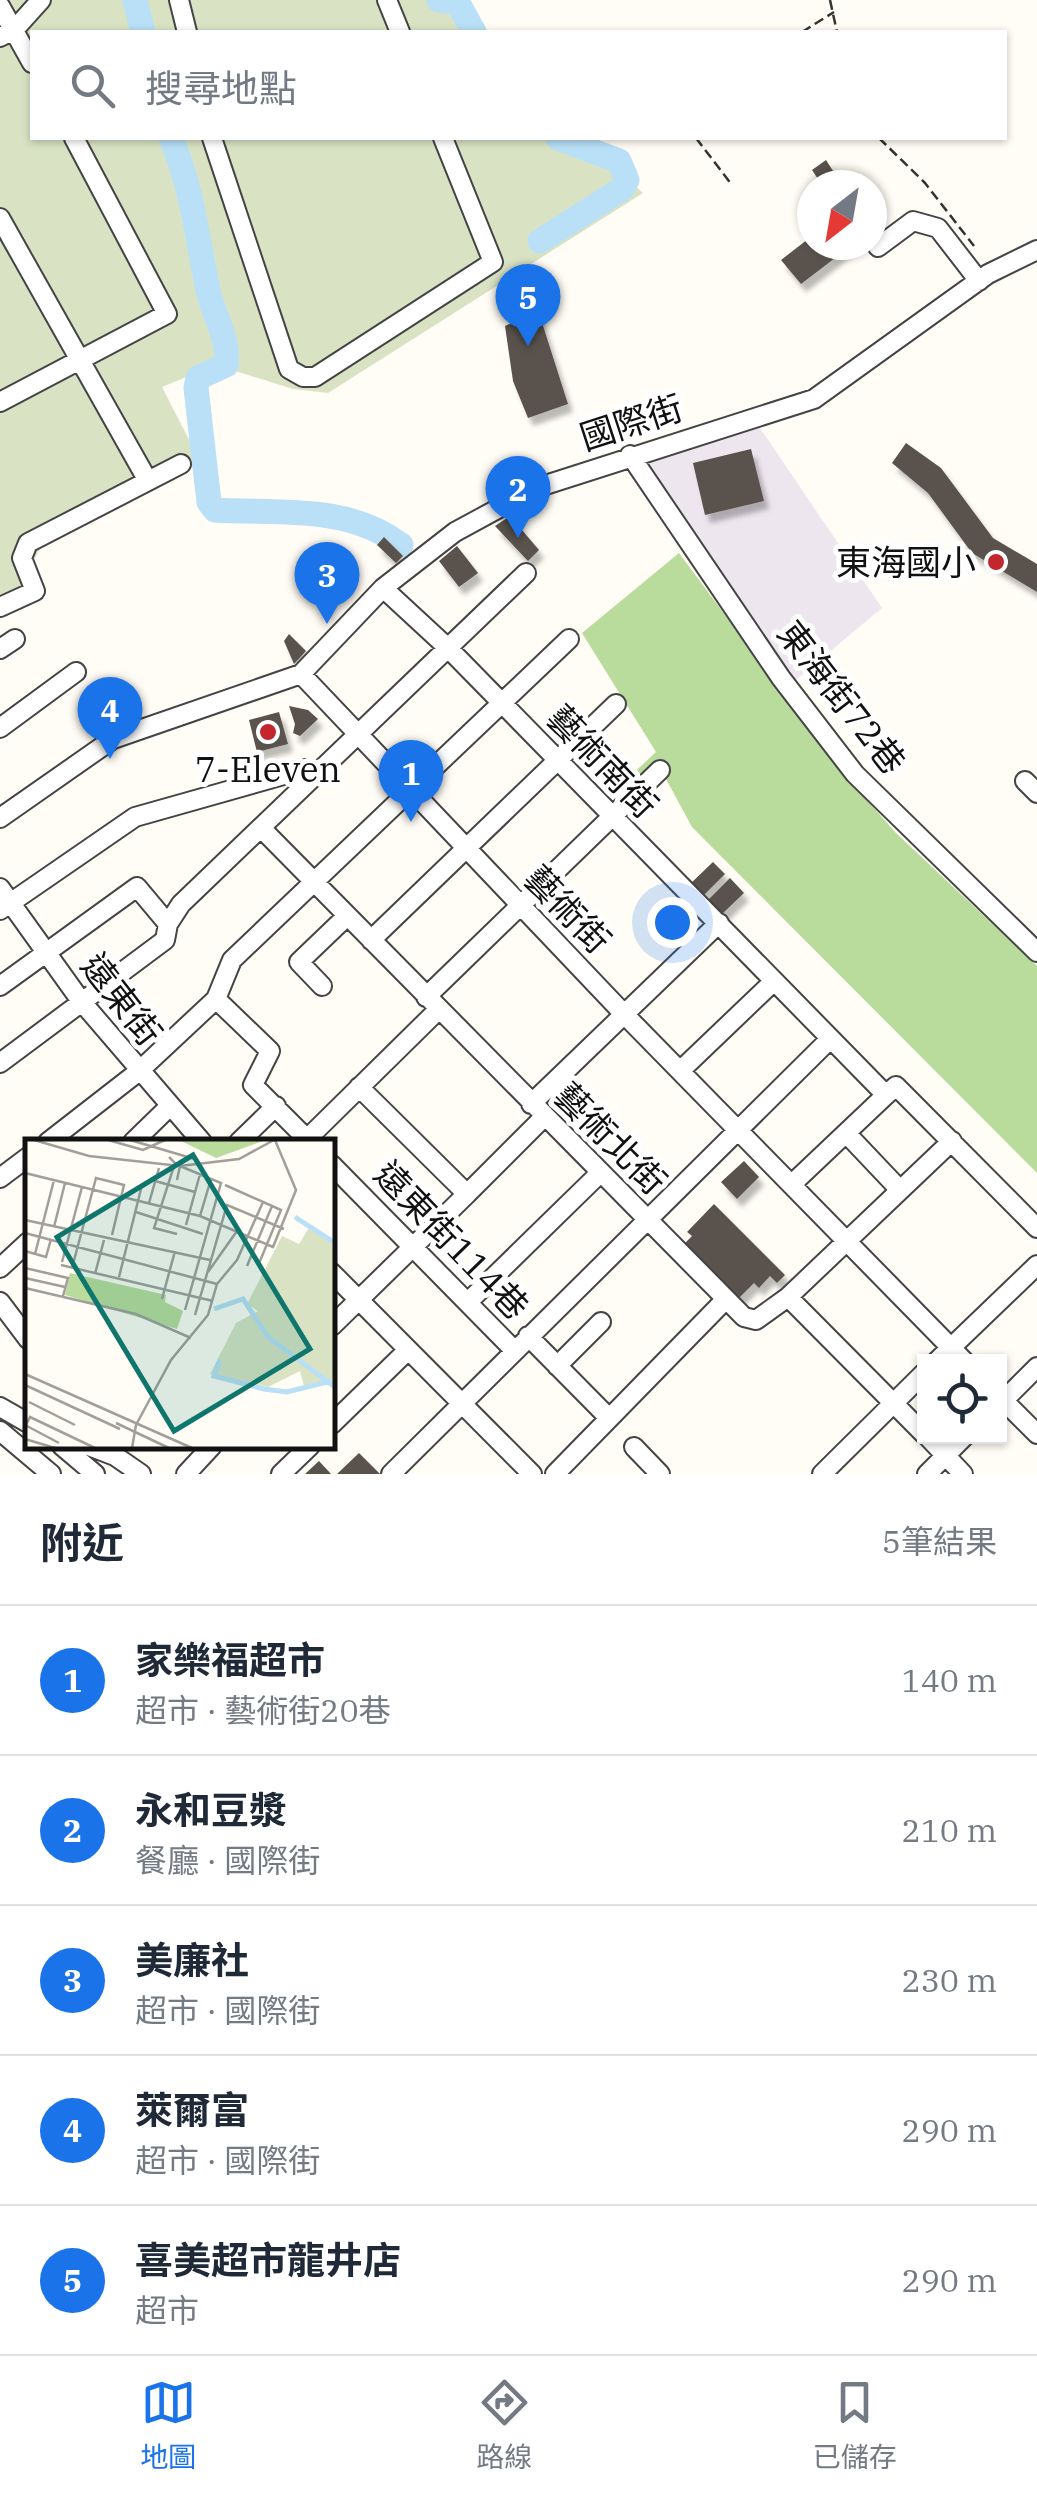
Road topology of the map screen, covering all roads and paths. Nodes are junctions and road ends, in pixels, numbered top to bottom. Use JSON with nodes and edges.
{"nodes":[{"id":1,"x":41,"y":0,"type":"edge"},
{"id":2,"x":179,"y":0,"type":"edge"},
{"id":3,"x":386,"y":0,"type":"edge"},
{"id":4,"x":830,"y":0,"type":"edge"},
{"id":5,"x":0,"y":6,"type":"edge"},
{"id":6,"x":834,"y":12,"type":"junction"},
{"id":7,"x":186,"y":30,"type":"edge"},
{"id":8,"x":399,"y":30,"type":"edge"},
{"id":9,"x":805,"y":30,"type":"edge"},
{"id":10,"x":837,"y":30,"type":"edge"},
{"id":11,"x":7,"y":33,"type":"edge"},
{"id":12,"x":30,"y":61,"type":"edge"},
{"id":13,"x":75,"y":140,"type":"edge"},
{"id":14,"x":213,"y":140,"type":"edge"},
{"id":15,"x":444,"y":140,"type":"edge"},
{"id":16,"x":698,"y":140,"type":"edge"},
{"id":17,"x":882,"y":140,"type":"edge"},
{"id":18,"x":732,"y":184,"type":"dead end"},
{"id":19,"x":0,"y":218,"type":"edge"},
{"id":20,"x":887,"y":240,"type":"edge"},
{"id":21,"x":974,"y":247,"type":"dead end"},
{"id":22,"x":1037,"y":250,"type":"edge"},
{"id":23,"x":979,"y":280,"type":"junction"},
{"id":24,"x":79,"y":359,"type":"junction"},
{"id":25,"x":0,"y":402,"type":"edge"},
{"id":26,"x":630,"y":455,"type":"junction"},
{"id":27,"x":181,"y":464,"type":"dead end"},
{"id":28,"x":148,"y":481,"type":"junction"},
{"id":29,"x":526,"y":574,"type":"dead end"},
{"id":30,"x":383,"y":588,"type":"junction"},
{"id":31,"x":0,"y":607,"type":"edge"},
{"id":32,"x":569,"y":639,"type":"dead end"},
{"id":33,"x":448,"y":649,"type":"junction"},
{"id":34,"x":76,"y":672,"type":"dead end"},
{"id":35,"x":302,"y":674,"type":"junction"},
{"id":36,"x":502,"y":703,"type":"junction"},
{"id":37,"x":616,"y":704,"type":"dead end"},
{"id":38,"x":0,"y":728,"type":"edge"},
{"id":39,"x":360,"y":736,"type":"junction"},
{"id":40,"x":557,"y":760,"type":"junction"},
{"id":41,"x":660,"y":770,"type":"dead end"},
{"id":42,"x":317,"y":776,"type":"junction"},
{"id":43,"x":412,"y":791,"type":"junction"},
{"id":44,"x":0,"y":818,"type":"edge"},
{"id":45,"x":612,"y":818,"type":"junction"},
{"id":46,"x":262,"y":829,"type":"junction"},
{"id":47,"x":466,"y":848,"type":"junction"},
{"id":48,"x":316,"y":883,"type":"junction"},
{"id":49,"x":3,"y":900,"type":"edge"},
{"id":50,"x":520,"y":905,"type":"junction"},
{"id":51,"x":348,"y":916,"type":"junction"},
{"id":52,"x":720,"y":923,"type":"junction"},
{"id":53,"x":167,"y":932,"type":"junction"},
{"id":54,"x":371,"y":940,"type":"junction"},
{"id":55,"x":46,"y":952,"type":"junction"},
{"id":56,"x":1037,"y":952,"type":"edge"},
{"id":57,"x":773,"y":982,"type":"junction"},
{"id":58,"x":0,"y":986,"type":"edge"},
{"id":59,"x":322,"y":986,"type":"dead end"},
{"id":60,"x":216,"y":999,"type":"junction"},
{"id":61,"x":81,"y":1001,"type":"junction"},
{"id":62,"x":432,"y":1003,"type":"junction"},
{"id":63,"x":623,"y":1014,"type":"junction"},
{"id":64,"x":830,"y":1039,"type":"junction"},
{"id":65,"x":0,"y":1063,"type":"edge"},
{"id":66,"x":680,"y":1071,"type":"junction"},
{"id":67,"x":138,"y":1072,"type":"junction"},
{"id":68,"x":359,"y":1088,"type":"junction"},
{"id":69,"x":886,"y":1095,"type":"junction"},
{"id":70,"x":276,"y":1106,"type":"junction"},
{"id":71,"x":168,"y":1107,"type":"junction"},
{"id":72,"x":537,"y":1111,"type":"junction"},
{"id":73,"x":736,"y":1129,"type":"junction"},
{"id":74,"x":846,"y":1133,"type":"junction"},
{"id":75,"x":52,"y":1139,"type":"edge"},
{"id":76,"x":135,"y":1139,"type":"edge"},
{"id":77,"x":199,"y":1139,"type":"edge"},
{"id":78,"x":243,"y":1139,"type":"edge"},
{"id":79,"x":307,"y":1139,"type":"edge"},
{"id":80,"x":309,"y":1139,"type":"edge"},
{"id":81,"x":952,"y":1141,"type":"junction"},
{"id":82,"x":25,"y":1159,"type":"edge"},
{"id":83,"x":335,"y":1168,"type":"edge"},
{"id":84,"x":599,"y":1174,"type":"junction"},
{"id":85,"x":0,"y":1178,"type":"edge"},
{"id":86,"x":792,"y":1184,"type":"junction"},
{"id":87,"x":900,"y":1190,"type":"junction"},
{"id":88,"x":467,"y":1194,"type":"junction"},
{"id":89,"x":646,"y":1218,"type":"junction"},
{"id":90,"x":1037,"y":1228,"type":"edge"},
{"id":91,"x":847,"y":1241,"type":"junction"},
{"id":92,"x":25,"y":1245,"type":"edge"},
{"id":93,"x":414,"y":1248,"type":"junction"},
{"id":94,"x":1037,"y":1265,"type":"edge"},
{"id":95,"x":0,"y":1268,"type":"edge"},
{"id":96,"x":335,"y":1276,"type":"edge"},
{"id":97,"x":788,"y":1297,"type":"junction"},
{"id":98,"x":359,"y":1300,"type":"junction"},
{"id":99,"x":726,"y":1300,"type":"junction"},
{"id":100,"x":0,"y":1302,"type":"edge"},
{"id":101,"x":468,"y":1302,"type":"junction"},
{"id":102,"x":602,"y":1322,"type":"dead end"},
{"id":103,"x":335,"y":1323,"type":"edge"},
{"id":104,"x":25,"y":1335,"type":"edge"},
{"id":105,"x":521,"y":1343,"type":"junction"},
{"id":106,"x":951,"y":1347,"type":"junction"},
{"id":107,"x":408,"y":1350,"type":"junction"},
{"id":108,"x":944,"y":1354,"type":"edge"},
{"id":109,"x":958,"y":1354,"type":"edge"},
{"id":110,"x":557,"y":1366,"type":"junction"},
{"id":111,"x":1037,"y":1367,"type":"edge"},
{"id":112,"x":917,"y":1380,"type":"edge"},
{"id":113,"x":1007,"y":1394,"type":"edge"},
{"id":114,"x":894,"y":1403,"type":"junction"},
{"id":115,"x":461,"y":1404,"type":"junction"},
{"id":116,"x":1007,"y":1406,"type":"edge"},
{"id":117,"x":0,"y":1407,"type":"edge"},
{"id":118,"x":609,"y":1418,"type":"junction"},
{"id":119,"x":25,"y":1421,"type":"edge"},
{"id":120,"x":335,"y":1421,"type":"edge"},
{"id":121,"x":917,"y":1426,"type":"edge"},
{"id":122,"x":0,"y":1431,"type":"edge"},
{"id":123,"x":1037,"y":1434,"type":"edge"},
{"id":124,"x":935,"y":1444,"type":"edge"},
{"id":125,"x":958,"y":1444,"type":"edge"},
{"id":126,"x":24,"y":1445,"type":"edge"},
{"id":127,"x":634,"y":1448,"type":"dead end"},
{"id":128,"x":25,"y":1449,"type":"edge"},
{"id":129,"x":28,"y":1449,"type":"edge"},
{"id":130,"x":65,"y":1449,"type":"edge"},
{"id":131,"x":209,"y":1449,"type":"edge"},
{"id":132,"x":303,"y":1449,"type":"edge"},
{"id":133,"x":116,"y":1450,"type":"edge"},
{"id":134,"x":946,"y":1456,"type":"junction"},
{"id":135,"x":830,"y":1472,"type":"edge"},
{"id":136,"x":32,"y":1474,"type":"edge"},
{"id":137,"x":52,"y":1474,"type":"edge"},
{"id":138,"x":94,"y":1474,"type":"edge"},
{"id":139,"x":141,"y":1474,"type":"edge"},
{"id":140,"x":186,"y":1474,"type":"edge"},
{"id":141,"x":281,"y":1474,"type":"edge"},
{"id":142,"x":391,"y":1474,"type":"edge"},
{"id":143,"x":532,"y":1474,"type":"edge"},
{"id":144,"x":554,"y":1474,"type":"edge"},
{"id":145,"x":660,"y":1474,"type":"edge"},
{"id":146,"x":927,"y":1474,"type":"edge"},
{"id":147,"x":963,"y":1474,"type":"edge"}],
"edges":[{"from":1,"to":11,"type":"street"},
{"from":2,"to":7,"type":"street"},
{"from":3,"to":8,"type":"street"},
{"from":4,"to":6,"type":"path"},
{"from":5,"to":11,"type":"street"},
{"from":6,"to":9,"type":"path"},
{"from":6,"to":10,"type":"path"},
{"from":11,"to":12,"type":"street"},
{"from":13,"to":24,"type":"street"},
{"from":14,"to":15,"type":"street"},
{"from":16,"to":18,"type":"path"},
{"from":17,"to":21,"type":"path"},
{"from":19,"to":24,"type":"street"},
{"from":20,"to":23,"type":"street"},
{"from":22,"to":23,"type":"street","name":"國際街"},
{"from":23,"to":26,"type":"street","name":"國際街"},
{"from":24,"to":25,"type":"street"},
{"from":24,"to":28,"type":"street"},
{"from":26,"to":30,"type":"street","name":"國際街"},
{"from":26,"to":56,"type":"street","name":"東海街72巷"},
{"from":27,"to":28,"type":"street"},
{"from":28,"to":31,"type":"street"},
{"from":29,"to":33,"type":"street"},
{"from":30,"to":33,"type":"street","name":"藝術南街"},
{"from":30,"to":35,"type":"street","name":"國際街"},
{"from":32,"to":36,"type":"street"},
{"from":33,"to":36,"type":"street","name":"藝術南街"},
{"from":33,"to":39,"type":"street"},
{"from":34,"to":38,"type":"street"},
{"from":35,"to":39,"type":"street","name":"藝術街"},
{"from":35,"to":44,"type":"street","name":"國際街"},
{"from":36,"to":40,"type":"street","name":"藝術南街"},
{"from":36,"to":43,"type":"street"},
{"from":37,"to":40,"type":"street"},
{"from":39,"to":42,"type":"street"},
{"from":39,"to":43,"type":"street","name":"藝術街"},
{"from":40,"to":45,"type":"street","name":"藝術南街"},
{"from":40,"to":47,"type":"street"},
{"from":41,"to":45,"type":"street"},
{"from":42,"to":46,"type":"street"},
{"from":42,"to":49,"type":"street"},
{"from":43,"to":47,"type":"street","name":"藝術街"},
{"from":43,"to":48,"type":"street"},
{"from":45,"to":50,"type":"street"},
{"from":45,"to":52,"type":"street","name":"藝術南街"},
{"from":46,"to":48,"type":"street","name":"藝術北街"},
{"from":46,"to":53,"type":"street"},
{"from":47,"to":50,"type":"street","name":"藝術街"},
{"from":47,"to":54,"type":"street"},
{"from":48,"to":51,"type":"street","name":"藝術北街"},
{"from":48,"to":60,"type":"street"},
{"from":49,"to":55,"type":"street","name":"遠東街"},
{"from":50,"to":62,"type":"street"},
{"from":50,"to":63,"type":"street","name":"藝術街"},
{"from":51,"to":54,"type":"street","name":"藝術北街"},
{"from":51,"to":59,"type":"street"},
{"from":52,"to":57,"type":"street","name":"藝術南街"},
{"from":52,"to":63,"type":"street"},
{"from":53,"to":55,"type":"street"},
{"from":53,"to":61,"type":"street"},
{"from":54,"to":62,"type":"street","name":"藝術北街"},
{"from":55,"to":58,"type":"street"},
{"from":55,"to":61,"type":"street","name":"遠東街"},
{"from":57,"to":64,"type":"street","name":"藝術南街"},
{"from":57,"to":66,"type":"street"},
{"from":60,"to":67,"type":"street"},
{"from":60,"to":70,"type":"street"},
{"from":61,"to":65,"type":"street"},
{"from":61,"to":67,"type":"street","name":"遠東街"},
{"from":62,"to":68,"type":"street"},
{"from":62,"to":72,"type":"street","name":"藝術北街"},
{"from":63,"to":66,"type":"street","name":"藝術街"},
{"from":63,"to":72,"type":"street"},
{"from":64,"to":69,"type":"street","name":"藝術南街"},
{"from":64,"to":73,"type":"street"},
{"from":66,"to":73,"type":"street","name":"藝術街"},
{"from":67,"to":71,"type":"street","name":"遠東街"},
{"from":67,"to":75,"type":"street"},
{"from":68,"to":80,"type":"street"},
{"from":68,"to":88,"type":"street"},
{"from":69,"to":74,"type":"street"},
{"from":69,"to":81,"type":"street","name":"藝術南街"},
{"from":70,"to":78,"type":"street"},
{"from":70,"to":79,"type":"street"},
{"from":71,"to":76,"type":"street"},
{"from":71,"to":77,"type":"street","name":"遠東街"},
{"from":72,"to":84,"type":"street","name":"藝術北街"},
{"from":72,"to":88,"type":"street"},
{"from":73,"to":86,"type":"street","name":"藝術街"},
{"from":73,"to":89,"type":"street"},
{"from":74,"to":86,"type":"street"},
{"from":74,"to":87,"type":"street"},
{"from":81,"to":87,"type":"street"},
{"from":81,"to":90,"type":"street","name":"藝術南街"},
{"from":82,"to":85,"type":"street"},
{"from":83,"to":93,"type":"street","name":"遠東街114巷"},
{"from":84,"to":89,"type":"street","name":"藝術北街"},
{"from":84,"to":101,"type":"street"},
{"from":86,"to":91,"type":"street","name":"藝術街"},
{"from":87,"to":91,"type":"street"},
{"from":88,"to":93,"type":"street"},
{"from":89,"to":99,"type":"street","name":"藝術北街"},
{"from":89,"to":105,"type":"street"},
{"from":91,"to":97,"type":"street"},
{"from":91,"to":106,"type":"street","name":"藝術街"},
{"from":92,"to":95,"type":"street"},
{"from":93,"to":98,"type":"street"},
{"from":93,"to":101,"type":"street","name":"遠東街114巷"},
{"from":94,"to":106,"type":"street"},
{"from":96,"to":98,"type":"street"},
{"from":97,"to":99,"type":"street","name":"藝術北街"},
{"from":97,"to":114,"type":"street"},
{"from":98,"to":103,"type":"street"},
{"from":98,"to":107,"type":"street"},
{"from":99,"to":118,"type":"street"},
{"from":100,"to":104,"type":"street"},
{"from":101,"to":105,"type":"street","name":"遠東街114巷"},
{"from":102,"to":110,"type":"street"},
{"from":105,"to":110,"type":"street"},
{"from":105,"to":115,"type":"street","name":"遠東街114巷"},
{"from":106,"to":108,"type":"street"},
{"from":106,"to":109,"type":"street","name":"藝術街"},
{"from":107,"to":115,"type":"street"},
{"from":107,"to":120,"type":"street"},
{"from":110,"to":118,"type":"street"},
{"from":111,"to":113,"type":"street"},
{"from":112,"to":114,"type":"street"},
{"from":114,"to":121,"type":"street"},
{"from":114,"to":135,"type":"street"},
{"from":115,"to":142,"type":"street","name":"遠東街114巷"},
{"from":115,"to":143,"type":"street"},
{"from":116,"to":123,"type":"street"},
{"from":117,"to":119,"type":"street"},
{"from":118,"to":144,"type":"street"},
{"from":122,"to":126,"type":"street"},
{"from":124,"to":134,"type":"street"},
{"from":125,"to":134,"type":"street"},
{"from":127,"to":145,"type":"street"},
{"from":128,"to":136,"type":"street"},
{"from":129,"to":137,"type":"street"},
{"from":130,"to":138,"type":"street"},
{"from":131,"to":140,"type":"street"},
{"from":132,"to":141,"type":"street"},
{"from":133,"to":139,"type":"street"},
{"from":134,"to":146,"type":"street"},
{"from":134,"to":147,"type":"street"}]}
